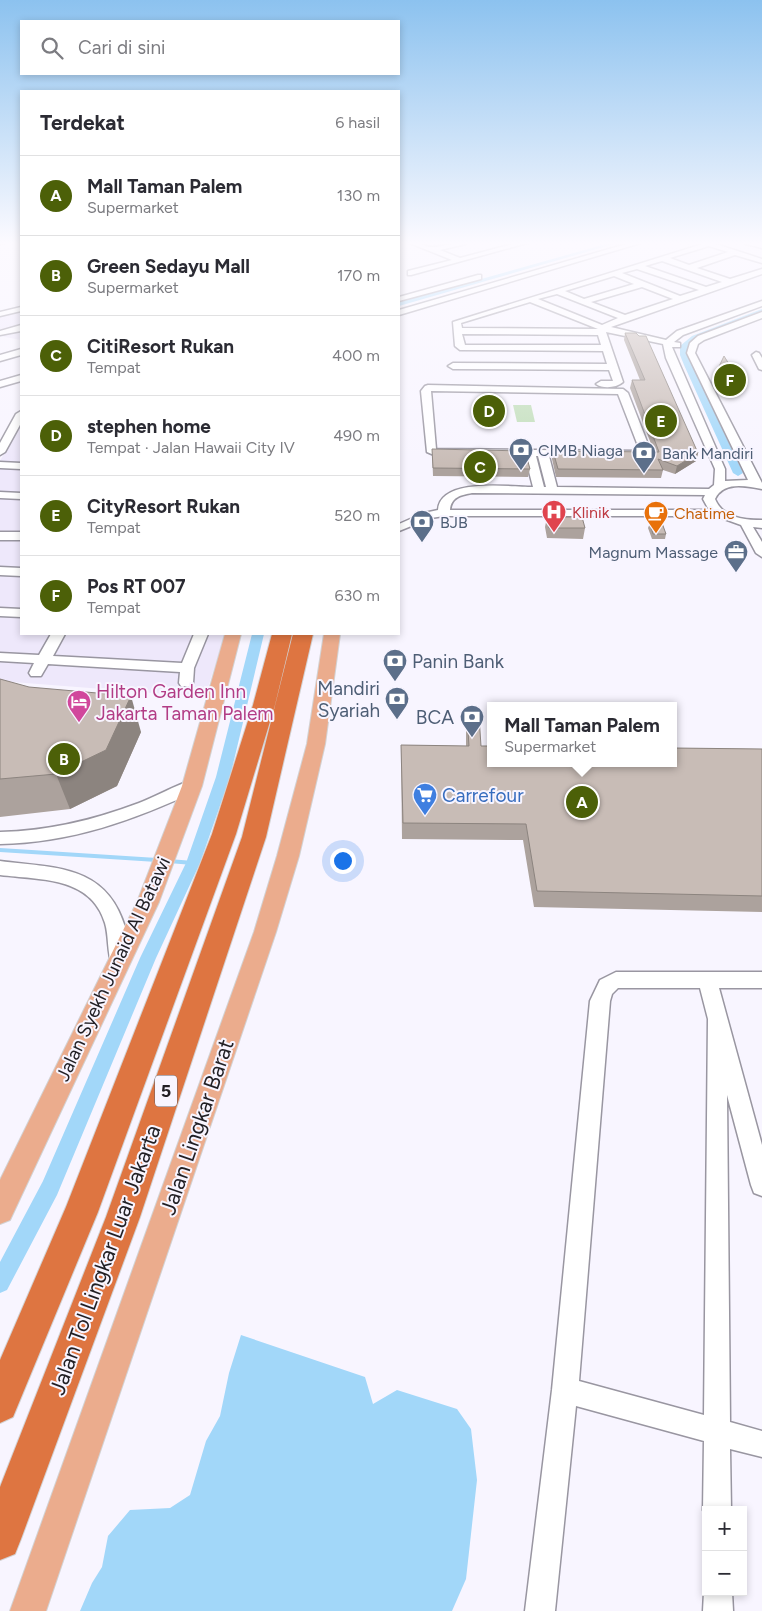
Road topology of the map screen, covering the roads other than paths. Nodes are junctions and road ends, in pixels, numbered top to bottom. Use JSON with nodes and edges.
{"nodes":[{"id":1,"x":9,"y":317,"type":"edge"},
{"id":2,"x":471,"y":317,"type":"edge"},
{"id":3,"x":566,"y":317,"type":"edge"},
{"id":4,"x":723,"y":317,"type":"edge"},
{"id":5,"x":756,"y":317,"type":"edge"},
{"id":6,"x":625,"y":318,"type":"edge"},
{"id":7,"x":536,"y":322,"type":"dead end"},
{"id":8,"x":20,"y":325,"type":"edge"},
{"id":9,"x":20,"y":326,"type":"edge"},
{"id":10,"x":604,"y":329,"type":"junction"},
{"id":11,"x":458,"y":331,"type":"junction"},
{"id":12,"x":512,"y":331,"type":"junction"},
{"id":13,"x":1,"y":334,"type":"dead end"},
{"id":14,"x":672,"y":341,"type":"junction"},
{"id":15,"x":690,"y":345,"type":"junction"},
{"id":16,"x":516,"y":348,"type":"junction"},
{"id":17,"x":606,"y":348,"type":"junction"},
{"id":18,"x":20,"y":352,"type":"edge"},
{"id":19,"x":760,"y":355,"type":"edge"},
{"id":20,"x":0,"y":358,"type":"edge"},
{"id":21,"x":702,"y":358,"type":"dead end"},
{"id":22,"x":453,"y":366,"type":"dead end"},
{"id":23,"x":520,"y":367,"type":"junction"},
{"id":24,"x":614,"y":367,"type":"junction"},
{"id":25,"x":762,"y":367,"type":"edge"},
{"id":26,"x":699,"y":368,"type":"junction"},
{"id":27,"x":20,"y":378,"type":"edge"},
{"id":28,"x":0,"y":384,"type":"edge"},
{"id":29,"x":449,"y":384,"type":"dead end"},
{"id":30,"x":524,"y":384,"type":"junction"},
{"id":31,"x":20,"y":416,"type":"edge"},
{"id":32,"x":19,"y":436,"type":"edge"},
{"id":33,"x":0,"y":452,"type":"edge"},
{"id":34,"x":530,"y":453,"type":"junction"},
{"id":35,"x":543,"y":453,"type":"junction"},
{"id":36,"x":0,"y":465,"type":"edge"},
{"id":37,"x":20,"y":466,"type":"edge"},
{"id":38,"x":759,"y":486,"type":"edge"},
{"id":39,"x":540,"y":490,"type":"junction"},
{"id":40,"x":552,"y":490,"type":"junction"},
{"id":41,"x":715,"y":490,"type":"junction"},
{"id":42,"x":0,"y":496,"type":"edge"},
{"id":43,"x":20,"y":496,"type":"edge"},
{"id":44,"x":0,"y":501,"type":"edge"},
{"id":45,"x":20,"y":502,"type":"edge"},
{"id":46,"x":444,"y":510,"type":"junction"},
{"id":47,"x":715,"y":510,"type":"junction"},
{"id":48,"x":400,"y":518,"type":"edge"},
{"id":49,"x":745,"y":523,"type":"junction"},
{"id":50,"x":762,"y":524,"type":"edge"},
{"id":51,"x":400,"y":528,"type":"edge"},
{"id":52,"x":0,"y":536,"type":"edge"},
{"id":53,"x":20,"y":536,"type":"edge"},
{"id":54,"x":762,"y":553,"type":"edge"},
{"id":55,"x":0,"y":571,"type":"edge"},
{"id":56,"x":20,"y":572,"type":"edge"},
{"id":57,"x":0,"y":612,"type":"edge"},
{"id":58,"x":20,"y":613,"type":"edge"},
{"id":59,"x":48,"y":635,"type":"edge"},
{"id":60,"x":57,"y":635,"type":"edge"},
{"id":61,"x":201,"y":635,"type":"edge"},
{"id":62,"x":233,"y":635,"type":"edge"},
{"id":63,"x":282,"y":635,"type":"edge"},
{"id":64,"x":304,"y":635,"type":"edge"},
{"id":65,"x":332,"y":635,"type":"edge"},
{"id":66,"x":0,"y":657,"type":"edge"},
{"id":67,"x":35,"y":666,"type":"junction"},
{"id":68,"x":188,"y":668,"type":"junction"},
{"id":69,"x":186,"y":683,"type":"dead end"},
{"id":70,"x":192,"y":786,"type":"junction"},
{"id":71,"x":1,"y":841,"type":"edge"},
{"id":72,"x":0,"y":868,"type":"edge"},
{"id":73,"x":119,"y":964,"type":"junction"},
{"id":74,"x":707,"y":980,"type":"junction"},
{"id":75,"x":762,"y":980,"type":"edge"},
{"id":76,"x":717,"y":1020,"type":"junction"},
{"id":77,"x":762,"y":1185,"type":"edge"},
{"id":78,"x":5,"y":1200,"type":"edge"},
{"id":79,"x":565,"y":1390,"type":"junction"},
{"id":80,"x":0,"y":1404,"type":"edge"},
{"id":81,"x":716,"y":1432,"type":"junction"},
{"id":82,"x":762,"y":1444,"type":"edge"},
{"id":83,"x":717,"y":1506,"type":"edge"},
{"id":84,"x":0,"y":1539,"type":"edge"},
{"id":85,"x":718,"y":1596,"type":"edge"},
{"id":86,"x":28,"y":1611,"type":"edge"},
{"id":87,"x":540,"y":1611,"type":"edge"},
{"id":88,"x":718,"y":1611,"type":"edge"}],
"edges":[{"from":1,"to":8,"type":"street"},
{"from":2,"to":11,"type":"street"},
{"from":3,"to":10,"type":"street"},
{"from":4,"to":14,"type":"street"},
{"from":5,"to":15,"type":"street"},
{"from":6,"to":10,"type":"street"},
{"from":7,"to":12,"type":"street"},
{"from":9,"to":13,"type":"street"},
{"from":10,"to":12,"type":"street"},
{"from":10,"to":14,"type":"street"},
{"from":10,"to":17,"type":"street"},
{"from":11,"to":12,"type":"street"},
{"from":11,"to":16,"type":"street"},
{"from":12,"to":16,"type":"street"},
{"from":14,"to":15,"type":"street"},
{"from":14,"to":41,"type":"street"},
{"from":15,"to":26,"type":"street"},
{"from":16,"to":17,"type":"street"},
{"from":16,"to":23,"type":"street"},
{"from":17,"to":24,"type":"street"},
{"from":18,"to":20,"type":"street"},
{"from":19,"to":25,"type":"street"},
{"from":21,"to":26,"type":"street"},
{"from":22,"to":23,"type":"street"},
{"from":23,"to":24,"type":"street"},
{"from":23,"to":30,"type":"street"},
{"from":24,"to":30,"type":"street"},
{"from":26,"to":38,"type":"street"},
{"from":27,"to":28,"type":"street"},
{"from":29,"to":30,"type":"street"},
{"from":31,"to":33,"type":"street"},
{"from":32,"to":36,"type":"street"},
{"from":34,"to":35,"type":"street"},
{"from":34,"to":35,"type":"street"},
{"from":34,"to":39,"type":"street"},
{"from":35,"to":40,"type":"street"},
{"from":36,"to":37,"type":"street"},
{"from":38,"to":41,"type":"street"},
{"from":39,"to":40,"type":"street"},
{"from":39,"to":46,"type":"street"},
{"from":40,"to":41,"type":"street"},
{"from":41,"to":47,"type":"street"},
{"from":42,"to":43,"type":"street"},
{"from":44,"to":45,"type":"street"},
{"from":46,"to":47,"type":"street"},
{"from":46,"to":48,"type":"street"},
{"from":46,"to":51,"type":"street"},
{"from":47,"to":49,"type":"street"},
{"from":49,"to":50,"type":"street"},
{"from":49,"to":54,"type":"street"},
{"from":52,"to":53,"type":"street"},
{"from":55,"to":56,"type":"street"},
{"from":57,"to":58,"type":"street"},
{"from":59,"to":67,"type":"street"},
{"from":60,"to":67,"type":"street"},
{"from":61,"to":68,"type":"street"},
{"from":62,"to":70,"type":"main road","name":"Jalan Syekh Junaid Al Batawi"},
{"from":63,"to":80,"type":"highway","name":"Jalan Tol Lingkar Luar Jakarta","number":"5"},
{"from":64,"to":84,"type":"highway","name":"Jalan Tol Lingkar Luar Jakarta","number":"5"},
{"from":65,"to":86,"type":"main road","name":"Jalan Lingkar Barat"},
{"from":66,"to":67,"type":"street"},
{"from":67,"to":68,"type":"street"},
{"from":68,"to":69,"type":"street"},
{"from":70,"to":71,"type":"street"},
{"from":70,"to":73,"type":"main road","name":"Jalan Syekh Junaid Al Batawi"},
{"from":72,"to":73,"type":"street"},
{"from":73,"to":78,"type":"main road","name":"Jalan Syekh Junaid Al Batawi"},
{"from":74,"to":75,"type":"street"},
{"from":74,"to":76,"type":"street"},
{"from":74,"to":79,"type":"street"},
{"from":76,"to":77,"type":"street"},
{"from":76,"to":81,"type":"street"},
{"from":79,"to":81,"type":"street"},
{"from":79,"to":87,"type":"street"},
{"from":81,"to":82,"type":"street"},
{"from":81,"to":83,"type":"street"},
{"from":85,"to":88,"type":"street"}]}
